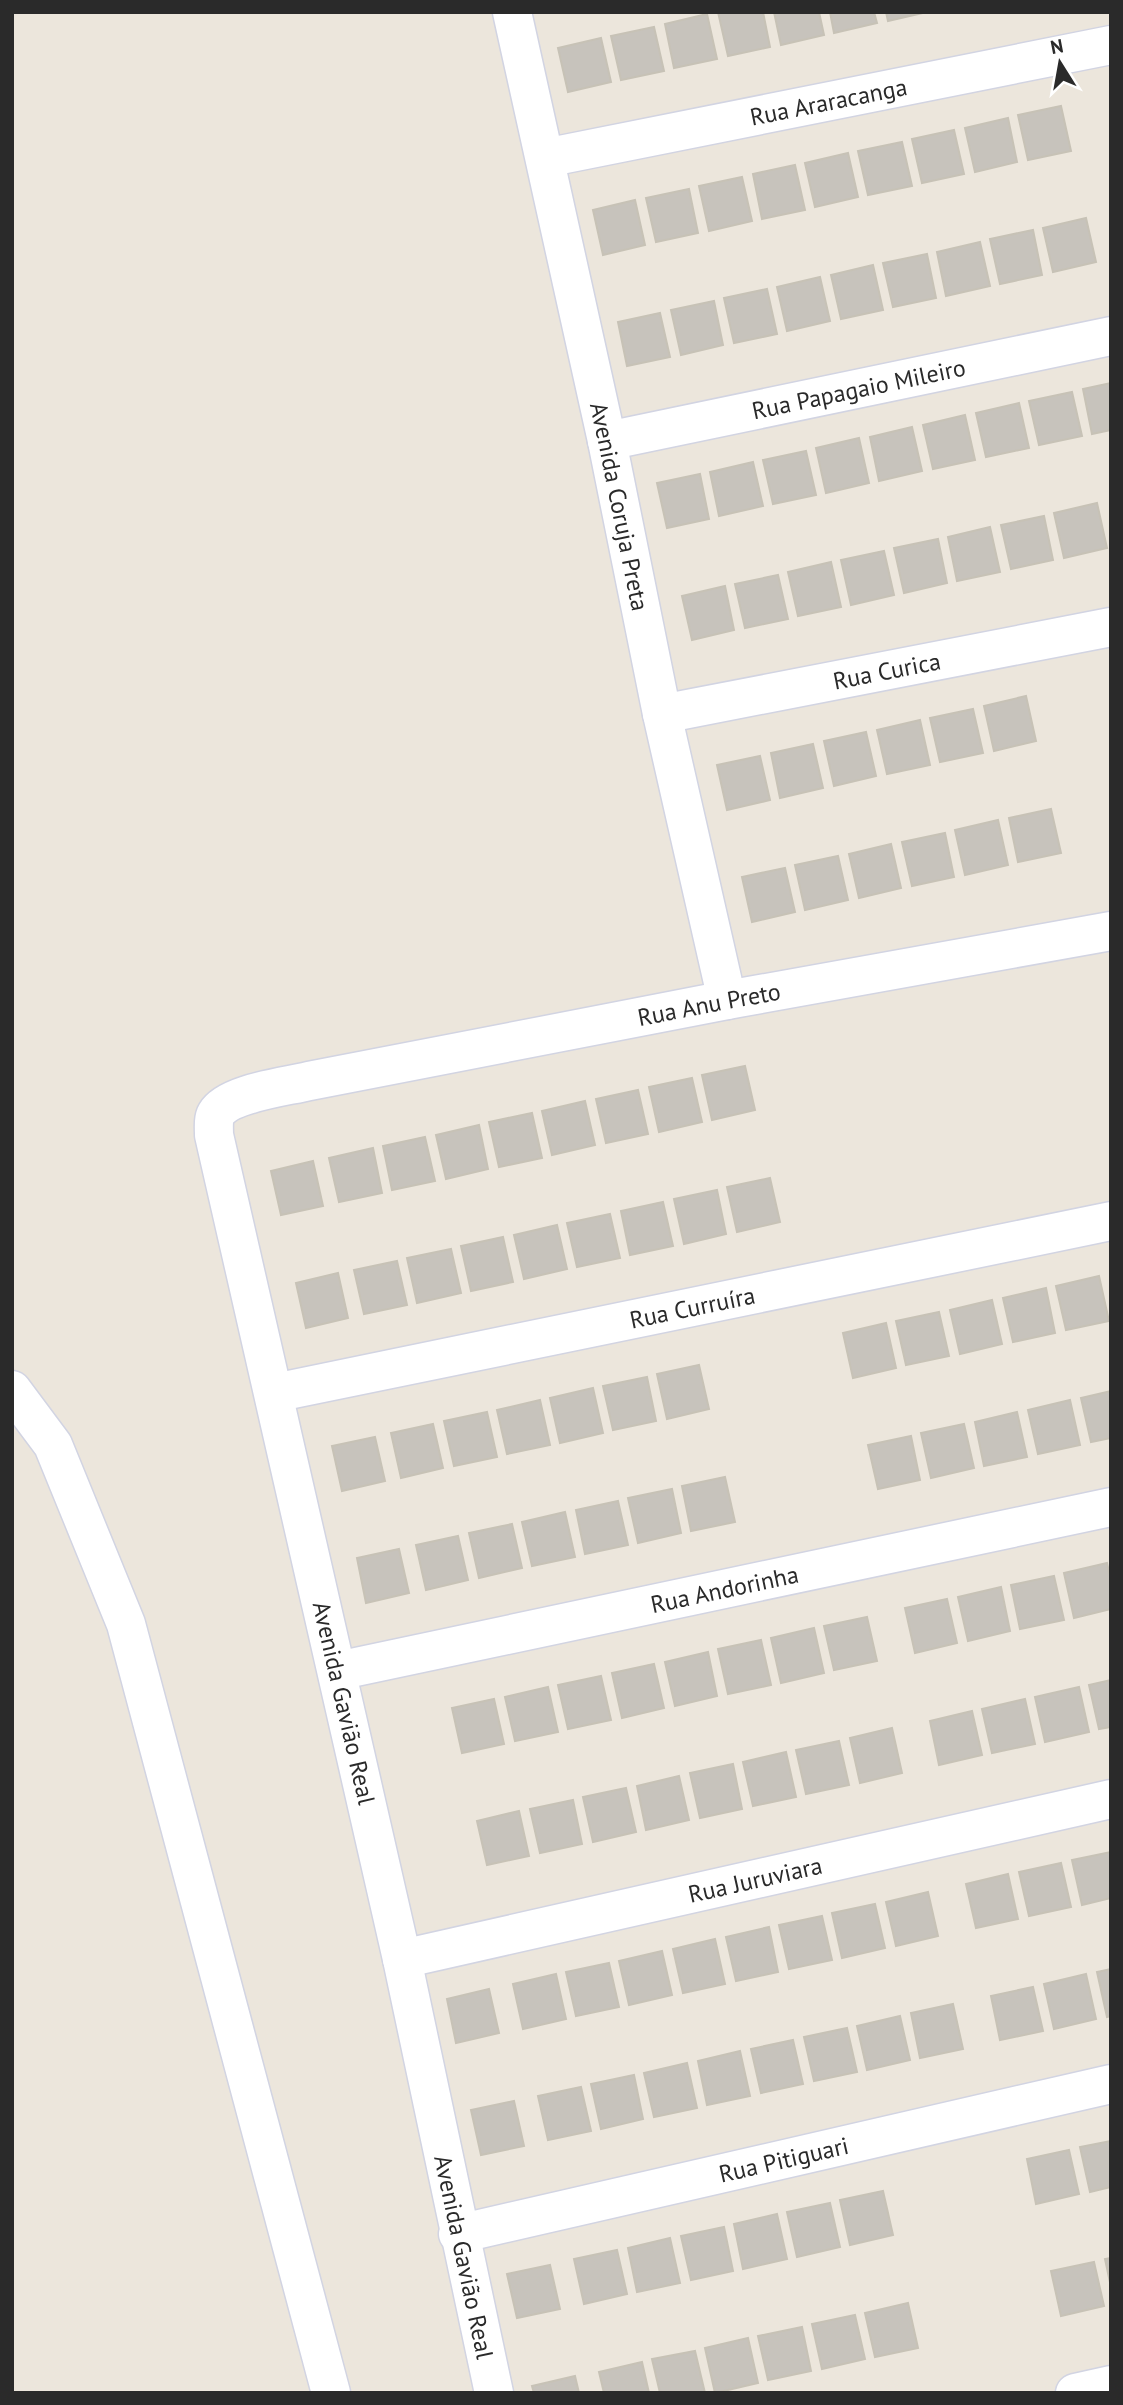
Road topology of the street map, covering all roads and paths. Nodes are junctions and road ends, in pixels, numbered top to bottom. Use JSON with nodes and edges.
{"nodes":[{"id":1,"x":512,"y":12,"type":"edge"},
{"id":2,"x":1111,"y":45,"type":"edge"},
{"id":3,"x":545,"y":158,"type":"junction"},
{"id":4,"x":1111,"y":336,"type":"edge"},
{"id":5,"x":607,"y":441,"type":"junction"},
{"id":6,"x":1111,"y":626,"type":"edge"},
{"id":7,"x":662,"y":714,"type":"junction"},
{"id":8,"x":1111,"y":931,"type":"edge"},
{"id":9,"x":727,"y":1000,"type":"junction"},
{"id":10,"x":309,"y":1081,"type":"joint"},
{"id":11,"x":1111,"y":1221,"type":"edge"},
{"id":12,"x":12,"y":1390,"type":"edge"},
{"id":13,"x":274,"y":1393,"type":"junction"},
{"id":14,"x":1111,"y":1507,"type":"edge"},
{"id":15,"x":337,"y":1671,"type":"junction"},
{"id":16,"x":1111,"y":1799,"type":"edge"},
{"id":17,"x":402,"y":1959,"type":"junction"},
{"id":18,"x":1111,"y":2084,"type":"edge"},
{"id":19,"x":458,"y":2235,"type":"junction"},
{"id":20,"x":1111,"y":2385,"type":"edge"},
{"id":21,"x":331,"y":2393,"type":"edge"},
{"id":22,"x":494,"y":2393,"type":"edge"},
{"id":23,"x":1075,"y":2393,"type":"edge"}],
"edges":[{"from":1,"to":3,"type":"street","name":"Avenida Coruja Preta"},
{"from":2,"to":3,"type":"street","name":"Rua Araracanga"},
{"from":3,"to":5,"type":"street","name":"Avenida Coruja Preta"},
{"from":4,"to":5,"type":"street","name":"Rua Papagaio Mileiro"},
{"from":5,"to":7,"type":"street","name":"Avenida Coruja Preta"},
{"from":6,"to":7,"type":"street","name":"Rua Curica"},
{"from":7,"to":9,"type":"street","name":"Avenida Coruja Preta"},
{"from":8,"to":9,"type":"street","name":"Rua Anu Preto"},
{"from":9,"to":10,"type":"street","name":"Rua Anu Preto"},
{"from":10,"to":13,"type":"street","name":"Avenida Gavião Real"},
{"from":11,"to":13,"type":"street","name":"Rua Curruíra"},
{"from":12,"to":21,"type":"street"},
{"from":13,"to":15,"type":"street","name":"Avenida Gavião Real"},
{"from":14,"to":15,"type":"street","name":"Rua Andorinha"},
{"from":15,"to":17,"type":"street","name":"Avenida Gavião Real"},
{"from":16,"to":17,"type":"street","name":"Rua Juruviara"},
{"from":17,"to":19,"type":"street","name":"Avenida Gavião Real"},
{"from":18,"to":19,"type":"street","name":"Rua Pitiguari"},
{"from":19,"to":22,"type":"street","name":"Avenida Gavião Real"},
{"from":20,"to":23,"type":"street"}]}
